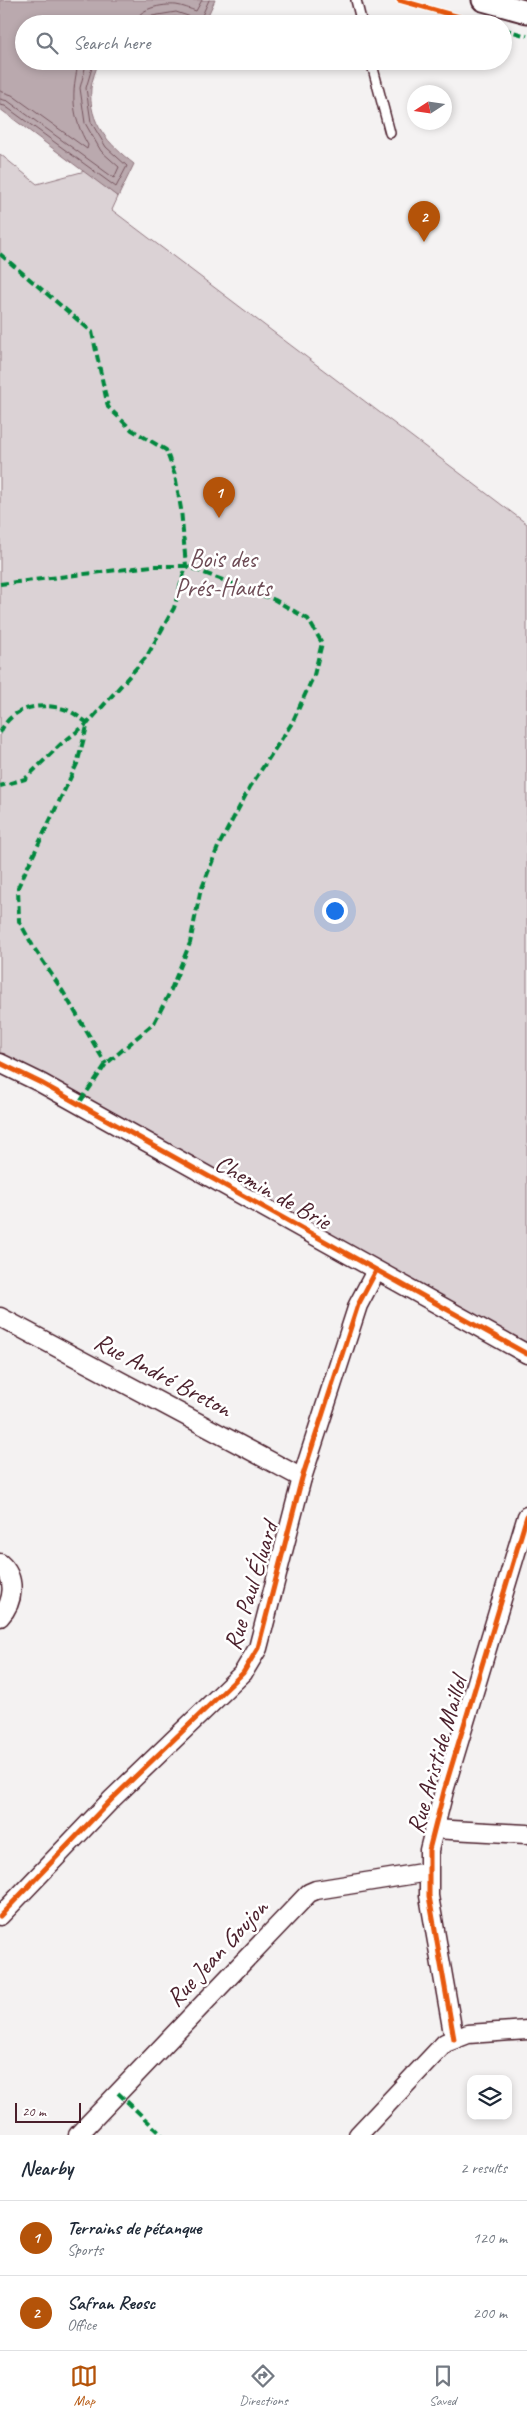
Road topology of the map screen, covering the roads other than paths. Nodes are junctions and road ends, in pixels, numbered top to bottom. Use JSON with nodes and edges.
{"nodes":[{"id":1,"x":356,"y":0,"type":"edge"},
{"id":2,"x":483,"y":0,"type":"edge"},
{"id":3,"x":527,"y":12,"type":"edge"},
{"id":4,"x":360,"y":15,"type":"edge"},
{"id":5,"x":373,"y":70,"type":"edge"},
{"id":6,"x":390,"y":133,"type":"dead end"},
{"id":7,"x":0,"y":1063,"type":"edge"},
{"id":8,"x":376,"y":1271,"type":"junction"},
{"id":9,"x":0,"y":1317,"type":"edge"},
{"id":10,"x":527,"y":1354,"type":"edge"},
{"id":11,"x":302,"y":1478,"type":"junction"},
{"id":12,"x":527,"y":1516,"type":"edge"},
{"id":13,"x":0,"y":1563,"type":"edge"},
{"id":14,"x":0,"y":1617,"type":"edge"},
{"id":15,"x":433,"y":1829,"type":"junction"},
{"id":16,"x":527,"y":1834,"type":"edge"},
{"id":17,"x":428,"y":1872,"type":"junction"},
{"id":18,"x":0,"y":1916,"type":"edge"},
{"id":19,"x":527,"y":2030,"type":"edge"},
{"id":20,"x":454,"y":2039,"type":"junction"},
{"id":21,"x":78,"y":2135,"type":"edge"},
{"id":22,"x":358,"y":2135,"type":"edge"}],
"edges":[{"from":1,"to":4,"type":"lane"},
{"from":2,"to":3,"type":"street"},
{"from":5,"to":6,"type":"lane"},
{"from":7,"to":8,"type":"street","name":"Chemin de Brie"},
{"from":8,"to":10,"type":"street","name":"Chemin de Brie"},
{"from":8,"to":11,"type":"street","name":"Rue Paul Éluard"},
{"from":9,"to":11,"type":"street","name":"Rue André Breton"},
{"from":11,"to":18,"type":"street","name":"Rue Paul Éluard"},
{"from":12,"to":15,"type":"street","name":"Rue Aristide Maillol"},
{"from":13,"to":14,"type":"street"},
{"from":15,"to":16,"type":"street"},
{"from":15,"to":17,"type":"street","name":"Rue Aristide Maillol"},
{"from":17,"to":20,"type":"street","name":"Rue Aristide Maillol"},
{"from":17,"to":21,"type":"street","name":"Rue Jean Goujon"},
{"from":19,"to":20,"type":"street"},
{"from":20,"to":22,"type":"street"}]}
